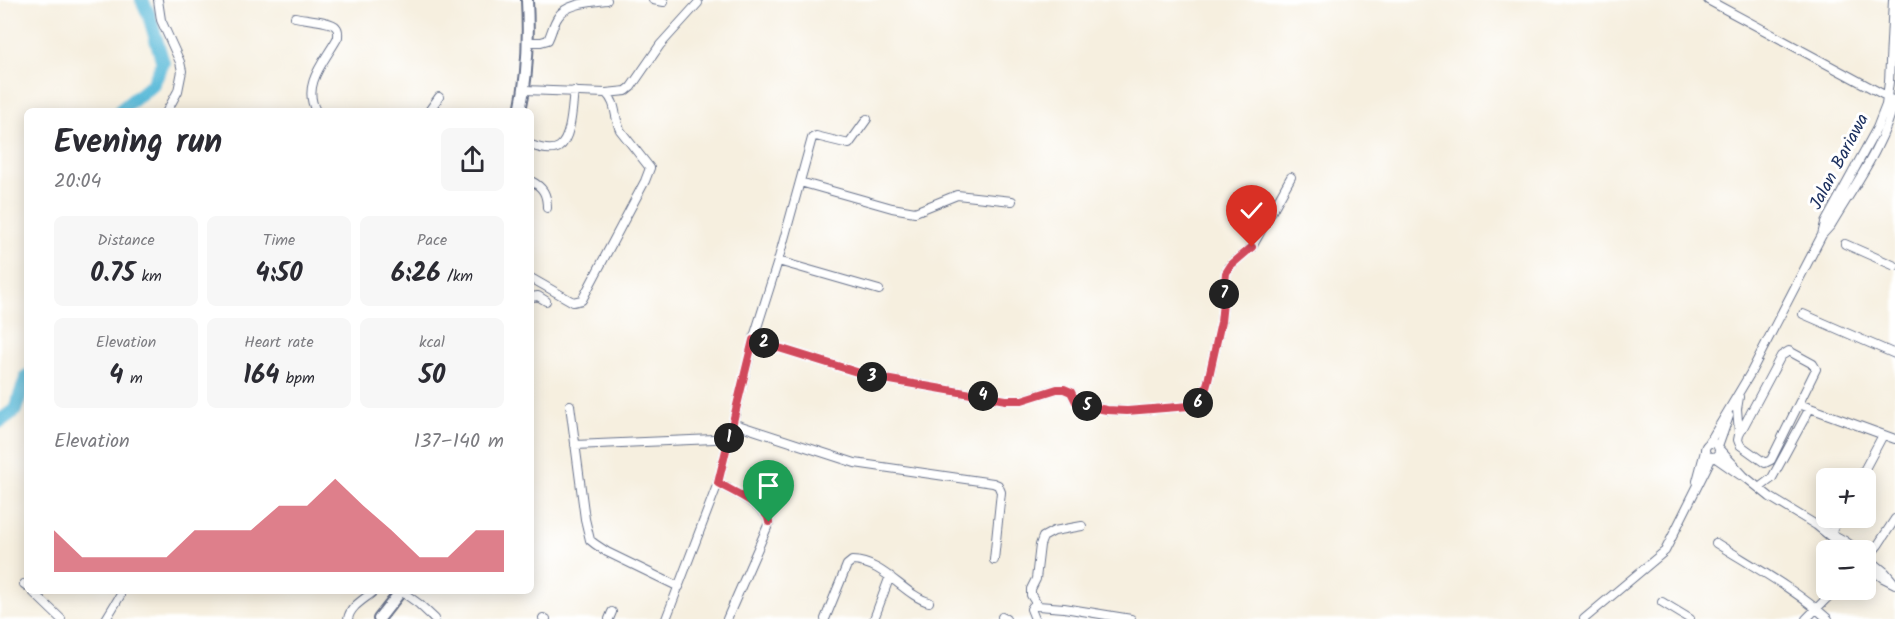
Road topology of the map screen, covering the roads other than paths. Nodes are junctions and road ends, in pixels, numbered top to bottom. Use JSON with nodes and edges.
{"nodes":[{"id":1,"x":158,"y":0,"type":"edge"},
{"id":2,"x":527,"y":0,"type":"edge"},
{"id":3,"x":607,"y":0,"type":"edge"},
{"id":4,"x":653,"y":0,"type":"edge"},
{"id":5,"x":1708,"y":0,"type":"edge"},
{"id":6,"x":1893,"y":0,"type":"edge"},
{"id":7,"x":664,"y":2,"type":"dead end"},
{"id":8,"x":698,"y":3,"type":"dead end"},
{"id":9,"x":295,"y":17,"type":"dead end"},
{"id":10,"x":529,"y":42,"type":"junction"},
{"id":11,"x":525,"y":90,"type":"junction"},
{"id":12,"x":574,"y":91,"type":"junction"},
{"id":13,"x":606,"y":93,"type":"junction"},
{"id":14,"x":439,"y":98,"type":"dead end"},
{"id":15,"x":1892,"y":98,"type":"edge"},
{"id":16,"x":169,"y":108,"type":"edge"},
{"id":17,"x":315,"y":108,"type":"edge"},
{"id":18,"x":431,"y":108,"type":"edge"},
{"id":19,"x":521,"y":108,"type":"edge"},
{"id":20,"x":867,"y":119,"type":"dead end"},
{"id":21,"x":534,"y":146,"type":"edge"},
{"id":22,"x":1291,"y":177,"type":"dead end"},
{"id":23,"x":534,"y":182,"type":"edge"},
{"id":24,"x":800,"y":182,"type":"junction"},
{"id":25,"x":1012,"y":201,"type":"dead end"},
{"id":26,"x":547,"y":208,"type":"dead end"},
{"id":27,"x":1845,"y":244,"type":"dead end"},
{"id":28,"x":778,"y":261,"type":"junction"},
{"id":29,"x":1895,"y":266,"type":"edge"},
{"id":30,"x":534,"y":280,"type":"edge"},
{"id":31,"x":879,"y":291,"type":"dead end"},
{"id":32,"x":534,"y":297,"type":"edge"},
{"id":33,"x":546,"y":301,"type":"dead end"},
{"id":34,"x":1803,"y":314,"type":"dead end"},
{"id":35,"x":753,"y":340,"type":"junction"},
{"id":36,"x":1895,"y":354,"type":"edge"},
{"id":37,"x":1739,"y":393,"type":"junction"},
{"id":38,"x":1799,"y":404,"type":"junction"},
{"id":39,"x":570,"y":405,"type":"dead end"},
{"id":40,"x":1732,"y":405,"type":"junction"},
{"id":41,"x":1810,"y":408,"type":"junction"},
{"id":42,"x":732,"y":423,"type":"junction"},
{"id":43,"x":1739,"y":435,"type":"junction"},
{"id":44,"x":1883,"y":435,"type":"junction"},
{"id":45,"x":714,"y":439,"type":"dead end"},
{"id":46,"x":1895,"y":439,"type":"edge"},
{"id":47,"x":1709,"y":443,"type":"junction"},
{"id":48,"x":575,"y":446,"type":"junction"},
{"id":49,"x":1704,"y":451,"type":"junction"},
{"id":50,"x":1716,"y":452,"type":"junction"},
{"id":51,"x":1865,"y":468,"type":"edge"},
{"id":52,"x":718,"y":483,"type":"junction"},
{"id":53,"x":1759,"y":488,"type":"junction"},
{"id":54,"x":1695,"y":491,"type":"junction"},
{"id":55,"x":1895,"y":519,"type":"edge"},
{"id":56,"x":1082,"y":526,"type":"dead end"},
{"id":57,"x":1823,"y":530,"type":"junction"},
{"id":58,"x":1835,"y":540,"type":"edge"},
{"id":59,"x":1844,"y":540,"type":"edge"},
{"id":60,"x":1716,"y":543,"type":"dead end"},
{"id":61,"x":1876,"y":545,"type":"edge"},
{"id":62,"x":994,"y":560,"type":"dead end"},
{"id":63,"x":1876,"y":569,"type":"edge"},
{"id":64,"x":890,"y":576,"type":"junction"},
{"id":65,"x":1895,"y":584,"type":"edge"},
{"id":66,"x":679,"y":587,"type":"junction"},
{"id":67,"x":35,"y":594,"type":"edge"},
{"id":68,"x":370,"y":594,"type":"edge"},
{"id":69,"x":399,"y":594,"type":"edge"},
{"id":70,"x":405,"y":594,"type":"edge"},
{"id":71,"x":120,"y":596,"type":"dead end"},
{"id":72,"x":1824,"y":600,"type":"edge"},
{"id":73,"x":929,"y":602,"type":"dead end"},
{"id":74,"x":1662,"y":602,"type":"dead end"},
{"id":75,"x":1038,"y":606,"type":"junction"},
{"id":76,"x":1816,"y":608,"type":"junction"},
{"id":77,"x":61,"y":619,"type":"edge"},
{"id":78,"x":106,"y":619,"type":"edge"},
{"id":79,"x":348,"y":619,"type":"edge"},
{"id":80,"x":379,"y":619,"type":"edge"},
{"id":81,"x":435,"y":619,"type":"edge"},
{"id":82,"x":666,"y":619,"type":"edge"},
{"id":83,"x":727,"y":619,"type":"edge"},
{"id":84,"x":825,"y":619,"type":"edge"},
{"id":85,"x":874,"y":619,"type":"edge"},
{"id":86,"x":1035,"y":619,"type":"edge"},
{"id":87,"x":1131,"y":619,"type":"edge"},
{"id":88,"x":1584,"y":619,"type":"edge"},
{"id":89,"x":1690,"y":619,"type":"edge"},
{"id":90,"x":1806,"y":619,"type":"edge"},
{"id":91,"x":1828,"y":619,"type":"edge"}],
"edges":[{"from":1,"to":16,"type":"street"},
{"from":2,"to":10,"type":"street"},
{"from":3,"to":10,"type":"street"},
{"from":4,"to":7,"type":"street"},
{"from":5,"to":15,"type":"street"},
{"from":6,"to":15,"type":"street","name":"Jalan Bariawa"},
{"from":8,"to":13,"type":"street"},
{"from":9,"to":17,"type":"street"},
{"from":10,"to":11,"type":"street"},
{"from":11,"to":12,"type":"street"},
{"from":11,"to":19,"type":"street"},
{"from":12,"to":13,"type":"street"},
{"from":12,"to":21,"type":"street"},
{"from":13,"to":30,"type":"street"},
{"from":14,"to":18,"type":"street"},
{"from":15,"to":37,"type":"street","name":"Jalan Bariawa"},
{"from":20,"to":24,"type":"street"},
{"from":22,"to":35,"type":"street"},
{"from":23,"to":26,"type":"street"},
{"from":24,"to":25,"type":"street"},
{"from":24,"to":28,"type":"street"},
{"from":27,"to":29,"type":"street"},
{"from":28,"to":31,"type":"street"},
{"from":28,"to":35,"type":"street"},
{"from":32,"to":33,"type":"street"},
{"from":34,"to":36,"type":"street"},
{"from":35,"to":42,"type":"street"},
{"from":37,"to":40,"type":"street","name":"Jalan Bariawa"},
{"from":37,"to":43,"type":"street"},
{"from":38,"to":41,"type":"street"},
{"from":38,"to":43,"type":"street"},
{"from":38,"to":43,"type":"street"},
{"from":39,"to":48,"type":"street"},
{"from":40,"to":47,"type":"street","name":"Jalan Bariawa"},
{"from":40,"to":50,"type":"street","name":"Jalan Bariawa"},
{"from":41,"to":44,"type":"street"},
{"from":41,"to":53,"type":"street"},
{"from":42,"to":52,"type":"street"},
{"from":42,"to":62,"type":"street"},
{"from":44,"to":46,"type":"street"},
{"from":44,"to":51,"type":"street"},
{"from":45,"to":48,"type":"street"},
{"from":47,"to":49,"type":"street","name":"Jalan Bariawa"},
{"from":47,"to":50,"type":"street"},
{"from":48,"to":66,"type":"street"},
{"from":49,"to":50,"type":"street"},
{"from":49,"to":54,"type":"street","name":"Jalan Bariawa"},
{"from":50,"to":53,"type":"street"},
{"from":50,"to":54,"type":"street","name":"Jalan Bariawa"},
{"from":52,"to":66,"type":"street"},
{"from":52,"to":83,"type":"street"},
{"from":53,"to":57,"type":"street"},
{"from":54,"to":88,"type":"street","name":"Jalan Bariawa"},
{"from":55,"to":61,"type":"street"},
{"from":56,"to":75,"type":"street"},
{"from":57,"to":58,"type":"street"},
{"from":57,"to":59,"type":"street"},
{"from":60,"to":76,"type":"street"},
{"from":63,"to":65,"type":"street"},
{"from":64,"to":73,"type":"street"},
{"from":64,"to":84,"type":"street"},
{"from":64,"to":85,"type":"street"},
{"from":66,"to":82,"type":"street"},
{"from":67,"to":77,"type":"street"},
{"from":68,"to":79,"type":"street"},
{"from":69,"to":80,"type":"street"},
{"from":70,"to":81,"type":"street"},
{"from":71,"to":78,"type":"street"},
{"from":72,"to":76,"type":"street"},
{"from":74,"to":89,"type":"street"},
{"from":75,"to":86,"type":"street"},
{"from":75,"to":87,"type":"street"},
{"from":76,"to":90,"type":"street"},
{"from":76,"to":91,"type":"street"}]}
